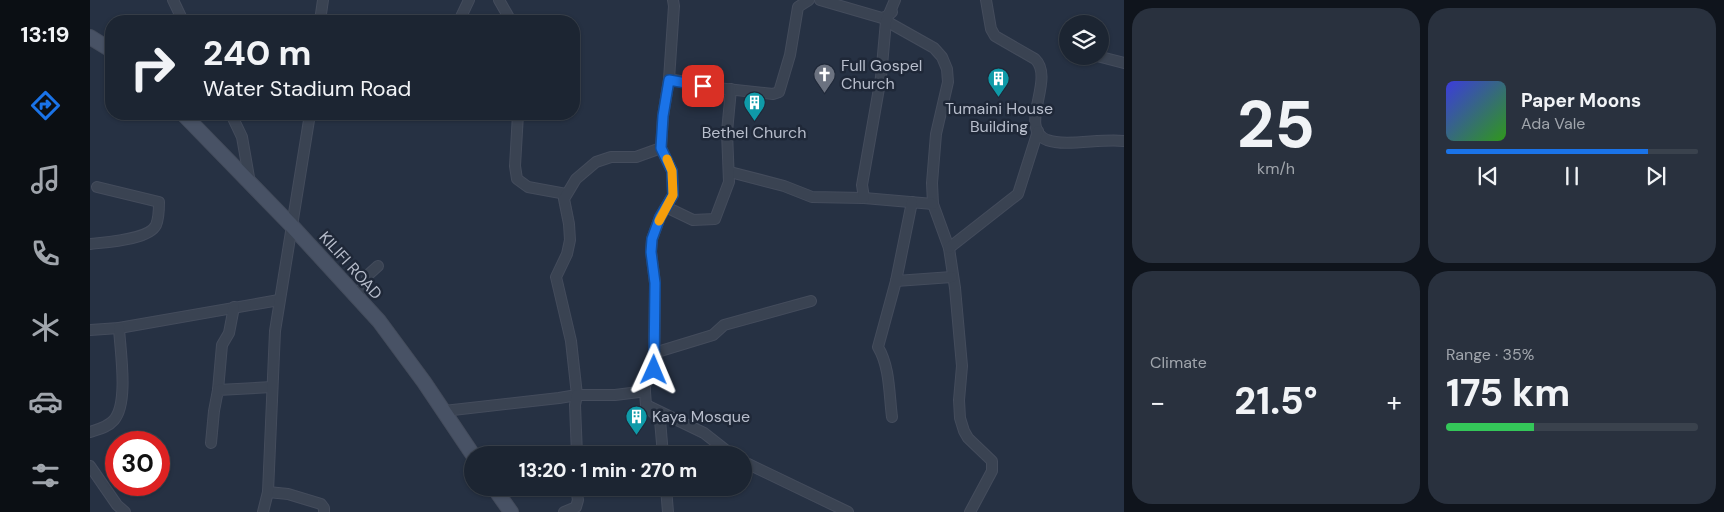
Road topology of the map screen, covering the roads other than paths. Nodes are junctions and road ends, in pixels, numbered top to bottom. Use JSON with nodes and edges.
{"nodes":[{"id":1,"x":172,"y":0,"type":"edge"},
{"id":2,"x":323,"y":0,"type":"edge"},
{"id":3,"x":469,"y":0,"type":"edge"},
{"id":4,"x":499,"y":0,"type":"edge"},
{"id":5,"x":673,"y":0,"type":"edge"},
{"id":6,"x":807,"y":0,"type":"edge"},
{"id":7,"x":820,"y":0,"type":"edge"},
{"id":8,"x":895,"y":0,"type":"edge"},
{"id":9,"x":899,"y":0,"type":"edge"},
{"id":10,"x":986,"y":0,"type":"edge"},
{"id":11,"x":179,"y":15,"type":"edge"},
{"id":12,"x":321,"y":15,"type":"edge"},
{"id":13,"x":462,"y":15,"type":"edge"},
{"id":14,"x":508,"y":15,"type":"edge"},
{"id":15,"x":887,"y":19,"type":"junction"},
{"id":16,"x":90,"y":37,"type":"edge"},
{"id":17,"x":105,"y":46,"type":"edge"},
{"id":18,"x":1109,"y":59,"type":"edge"},
{"id":19,"x":1124,"y":63,"type":"edge"},
{"id":20,"x":669,"y":80,"type":"junction"},
{"id":21,"x":731,"y":89,"type":"junction"},
{"id":22,"x":189,"y":120,"type":"edge"},
{"id":23,"x":234,"y":120,"type":"edge"},
{"id":24,"x":309,"y":120,"type":"edge"},
{"id":25,"x":518,"y":120,"type":"edge"},
{"id":26,"x":1038,"y":132,"type":"junction"},
{"id":27,"x":1124,"y":141,"type":"edge"},
{"id":28,"x":661,"y":148,"type":"junction"},
{"id":29,"x":730,"y":172,"type":"junction"},
{"id":30,"x":250,"y":183,"type":"junction"},
{"id":31,"x":97,"y":187,"type":"dead end"},
{"id":32,"x":566,"y":194,"type":"junction"},
{"id":33,"x":864,"y":198,"type":"junction"},
{"id":34,"x":912,"y":202,"type":"junction"},
{"id":35,"x":933,"y":204,"type":"junction"},
{"id":36,"x":666,"y":207,"type":"junction"},
{"id":37,"x":291,"y":225,"type":"junction"},
{"id":38,"x":90,"y":244,"type":"edge"},
{"id":39,"x":949,"y":248,"type":"junction"},
{"id":40,"x":378,"y":266,"type":"dead end"},
{"id":41,"x":952,"y":277,"type":"junction"},
{"id":42,"x":896,"y":281,"type":"junction"},
{"id":43,"x":356,"y":296,"type":"junction"},
{"id":44,"x":279,"y":300,"type":"junction"},
{"id":45,"x":811,"y":302,"type":"dead end"},
{"id":46,"x":234,"y":307,"type":"junction"},
{"id":47,"x":118,"y":328,"type":"junction"},
{"id":48,"x":90,"y":330,"type":"edge"},
{"id":49,"x":654,"y":353,"type":"junction"},
{"id":50,"x":654,"y":370,"type":"junction"},
{"id":51,"x":272,"y":387,"type":"junction"},
{"id":52,"x":218,"y":390,"type":"junction"},
{"id":53,"x":576,"y":394,"type":"junction"},
{"id":54,"x":646,"y":405,"type":"junction"},
{"id":55,"x":444,"y":411,"type":"junction"},
{"id":56,"x":892,"y":417,"type":"dead end"},
{"id":57,"x":90,"y":432,"type":"edge"},
{"id":58,"x":211,"y":444,"type":"dead end"},
{"id":59,"x":467,"y":446,"type":"edge"},
{"id":60,"x":577,"y":446,"type":"edge"},
{"id":61,"x":663,"y":446,"type":"edge"},
{"id":62,"x":721,"y":446,"type":"edge"},
{"id":63,"x":90,"y":466,"type":"edge"},
{"id":64,"x":752,"y":466,"type":"edge"},
{"id":65,"x":268,"y":492,"type":"junction"},
{"id":66,"x":499,"y":496,"type":"edge"},
{"id":67,"x":577,"y":496,"type":"edge"},
{"id":68,"x":667,"y":496,"type":"edge"},
{"id":69,"x":125,"y":512,"type":"edge"},
{"id":70,"x":263,"y":512,"type":"edge"},
{"id":71,"x":324,"y":512,"type":"edge"},
{"id":72,"x":510,"y":512,"type":"edge"},
{"id":73,"x":564,"y":512,"type":"edge"},
{"id":74,"x":668,"y":512,"type":"edge"},
{"id":75,"x":845,"y":512,"type":"edge"},
{"id":76,"x":970,"y":512,"type":"edge"}],
"edges":[{"from":1,"to":11,"type":"street"},
{"from":2,"to":12,"type":"street"},
{"from":3,"to":13,"type":"street"},
{"from":4,"to":14,"type":"street"},
{"from":5,"to":20,"type":"street"},
{"from":6,"to":21,"type":"street"},
{"from":7,"to":15,"type":"street"},
{"from":8,"to":15,"type":"street"},
{"from":9,"to":15,"type":"street"},
{"from":10,"to":26,"type":"street"},
{"from":15,"to":33,"type":"street"},
{"from":15,"to":35,"type":"street"},
{"from":16,"to":17,"type":"street"},
{"from":18,"to":19,"type":"street"},
{"from":20,"to":21,"type":"street"},
{"from":20,"to":28,"type":"street"},
{"from":21,"to":29,"type":"street"},
{"from":22,"to":30,"type":"street","name":"KILIFI ROAD"},
{"from":23,"to":30,"type":"street"},
{"from":24,"to":37,"type":"street"},
{"from":25,"to":32,"type":"street"},
{"from":26,"to":27,"type":"street"},
{"from":26,"to":39,"type":"street"},
{"from":28,"to":32,"type":"street"},
{"from":28,"to":36,"type":"street"},
{"from":29,"to":33,"type":"street"},
{"from":29,"to":36,"type":"street"},
{"from":30,"to":37,"type":"street","name":"KILIFI ROAD"},
{"from":31,"to":38,"type":"street"},
{"from":32,"to":53,"type":"street"},
{"from":33,"to":34,"type":"street"},
{"from":34,"to":35,"type":"street"},
{"from":34,"to":42,"type":"street"},
{"from":35,"to":39,"type":"street"},
{"from":36,"to":49,"type":"street"},
{"from":37,"to":43,"type":"street","name":"KILIFI ROAD"},
{"from":37,"to":44,"type":"street"},
{"from":39,"to":41,"type":"street"},
{"from":40,"to":43,"type":"street"},
{"from":41,"to":42,"type":"street"},
{"from":41,"to":76,"type":"street"},
{"from":42,"to":56,"type":"street"},
{"from":43,"to":55,"type":"street","name":"KILIFI ROAD"},
{"from":44,"to":46,"type":"street"},
{"from":44,"to":51,"type":"street"},
{"from":45,"to":49,"type":"street"},
{"from":46,"to":47,"type":"street"},
{"from":46,"to":52,"type":"street"},
{"from":47,"to":48,"type":"street"},
{"from":47,"to":57,"type":"street"},
{"from":49,"to":50,"type":"street"},
{"from":50,"to":53,"type":"street"},
{"from":50,"to":54,"type":"street"},
{"from":51,"to":52,"type":"street"},
{"from":51,"to":65,"type":"street"},
{"from":52,"to":58,"type":"street"},
{"from":53,"to":55,"type":"street"},
{"from":53,"to":60,"type":"street"},
{"from":54,"to":61,"type":"street"},
{"from":54,"to":62,"type":"street"},
{"from":55,"to":59,"type":"street","name":"KILIFI ROAD"},
{"from":63,"to":69,"type":"street"},
{"from":64,"to":75,"type":"street"},
{"from":65,"to":70,"type":"street"},
{"from":65,"to":71,"type":"street"},
{"from":66,"to":72,"type":"street"},
{"from":67,"to":73,"type":"street"},
{"from":68,"to":74,"type":"street"}]}
